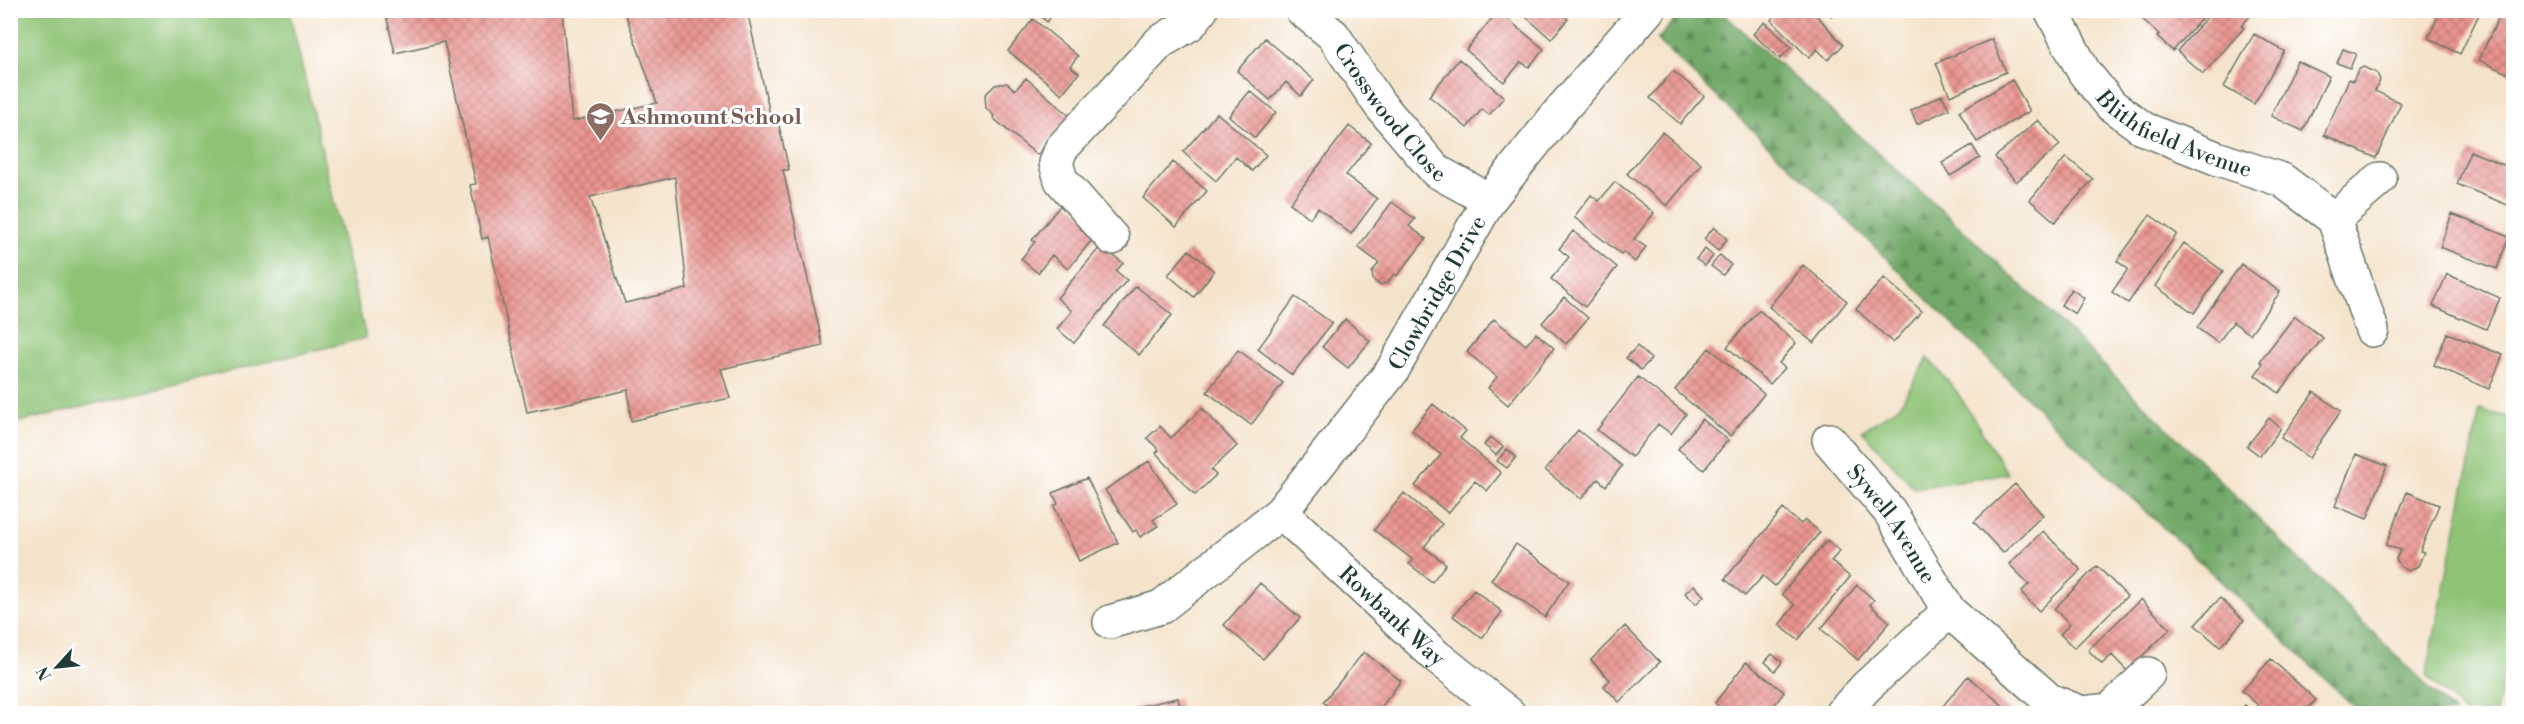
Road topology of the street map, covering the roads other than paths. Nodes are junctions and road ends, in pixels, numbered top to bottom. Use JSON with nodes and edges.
{"nodes":[{"id":1,"x":1302,"y":10,"type":"edge"},
{"id":2,"x":1648,"y":10,"type":"edge"},
{"id":3,"x":2051,"y":10,"type":"edge"},
{"id":4,"x":1195,"y":17,"type":"edge"},
{"id":5,"x":2380,"y":179,"type":"dead end"},
{"id":6,"x":1489,"y":200,"type":"junction"},
{"id":7,"x":2334,"y":219,"type":"junction"},
{"id":8,"x":1112,"y":238,"type":"dead end"},
{"id":9,"x":2372,"y":330,"type":"dead end"},
{"id":10,"x":1829,"y":440,"type":"dead end"},
{"id":11,"x":1281,"y":512,"type":"junction"},
{"id":12,"x":1949,"y":611,"type":"junction"},
{"id":13,"x":1110,"y":622,"type":"dead end"},
{"id":14,"x":2148,"y":674,"type":"dead end"},
{"id":15,"x":2111,"y":712,"type":"edge"},
{"id":16,"x":1509,"y":714,"type":"edge"},
{"id":17,"x":1841,"y":714,"type":"edge"}],
"edges":[{"from":1,"to":6,"type":"street","name":"Crosswood Close"},
{"from":2,"to":6,"type":"street","name":"Clowbridge Drive"},
{"from":3,"to":7,"type":"street","name":"Blithfield Avenue"},
{"from":4,"to":8,"type":"street"},
{"from":5,"to":7,"type":"street"},
{"from":6,"to":11,"type":"street","name":"Clowbridge Drive"},
{"from":7,"to":9,"type":"street"},
{"from":10,"to":12,"type":"street","name":"Sywell Avenue"},
{"from":11,"to":13,"type":"street","name":"Clowbridge Drive"},
{"from":11,"to":16,"type":"street","name":"Rowbank Way"},
{"from":12,"to":15,"type":"street","name":"Sywell Avenue"},
{"from":12,"to":17,"type":"street"},
{"from":14,"to":15,"type":"street","name":"Sywell Avenue"}]}
